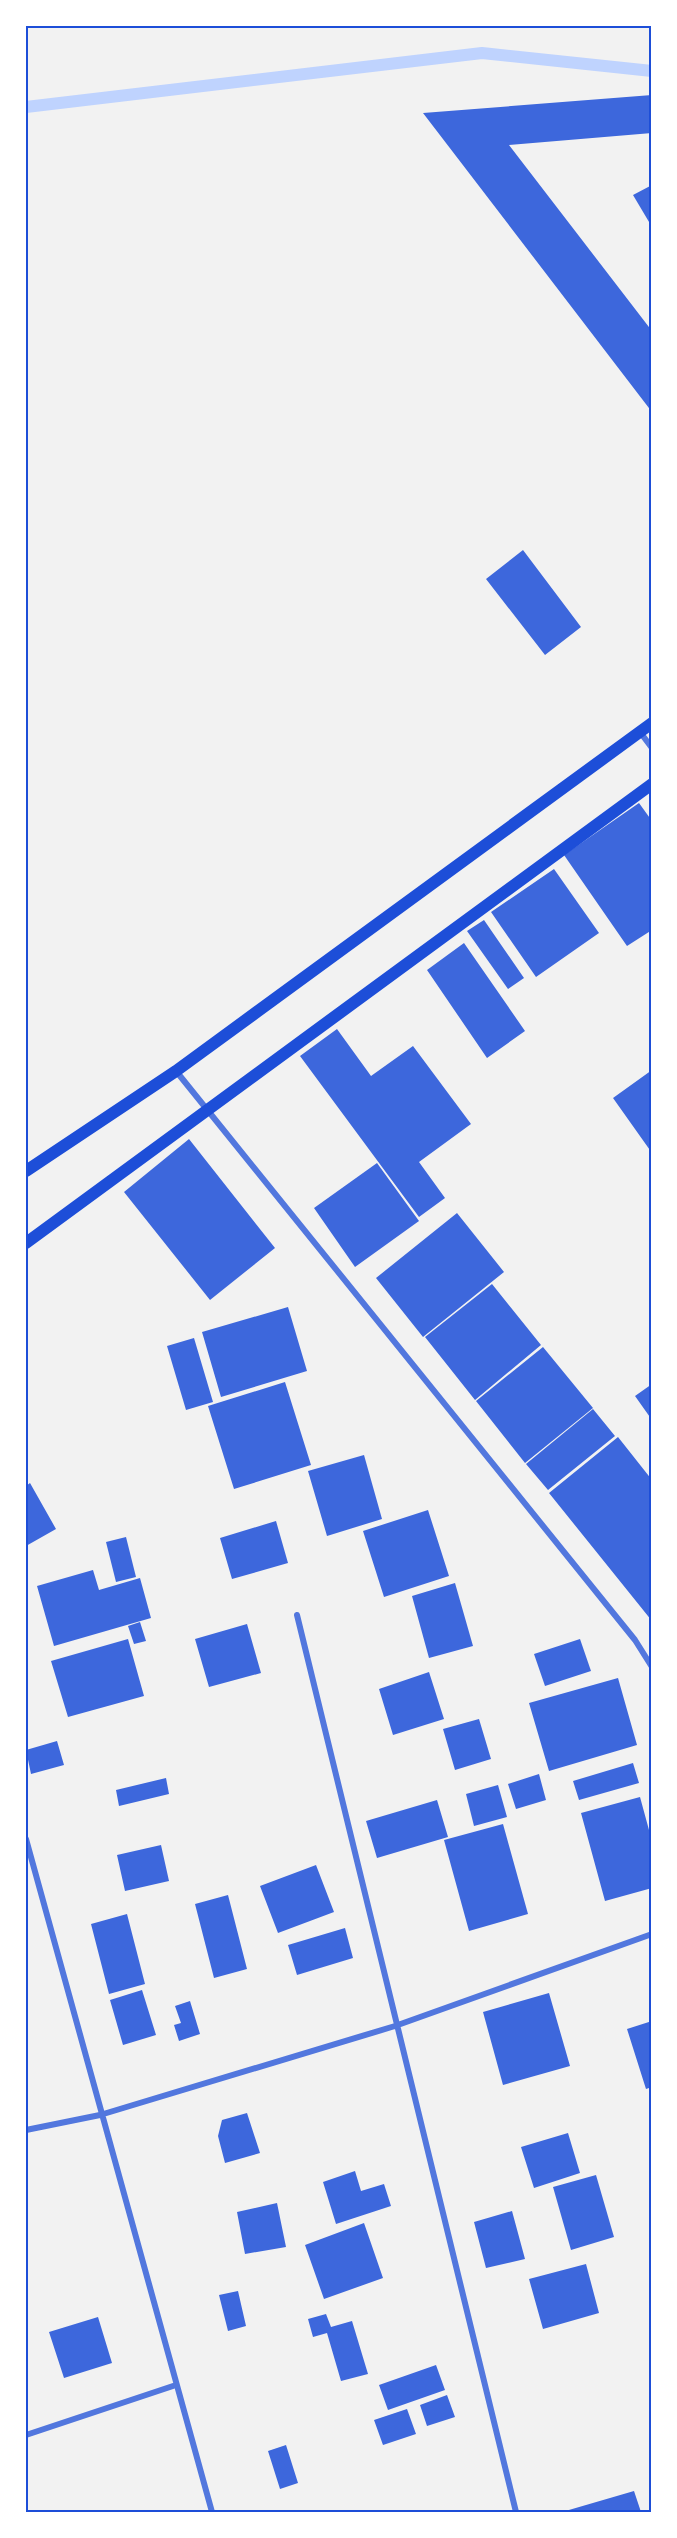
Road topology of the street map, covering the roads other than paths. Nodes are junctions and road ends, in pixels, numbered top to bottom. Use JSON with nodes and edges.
{"nodes":[{"id":1,"x":651,"y":723,"type":"edge"},
{"id":2,"x":640,"y":732,"type":"junction"},
{"id":3,"x":651,"y":748,"type":"edge"},
{"id":4,"x":651,"y":784,"type":"edge"},
{"id":5,"x":176,"y":1071,"type":"junction"},
{"id":6,"x":207,"y":1111,"type":"junction"},
{"id":7,"x":26,"y":1171,"type":"edge"},
{"id":8,"x":26,"y":1243,"type":"edge"},
{"id":9,"x":297,"y":1615,"type":"dead end"},
{"id":10,"x":651,"y":1667,"type":"edge"},
{"id":11,"x":26,"y":1843,"type":"edge"},
{"id":12,"x":651,"y":1934,"type":"edge"},
{"id":13,"x":395,"y":2026,"type":"junction"},
{"id":14,"x":100,"y":2115,"type":"junction"},
{"id":15,"x":26,"y":2130,"type":"edge"},
{"id":16,"x":176,"y":2385,"type":"junction"},
{"id":17,"x":26,"y":2435,"type":"edge"},
{"id":18,"x":212,"y":2512,"type":"edge"},
{"id":19,"x":516,"y":2512,"type":"edge"}],
"edges":[{"from":1,"to":2,"type":"main road"},
{"from":2,"to":3,"type":"street"},
{"from":2,"to":5,"type":"main road"},
{"from":4,"to":6,"type":"main road"},
{"from":5,"to":6,"type":"street"},
{"from":5,"to":7,"type":"main road"},
{"from":6,"to":8,"type":"main road"},
{"from":6,"to":10,"type":"street"},
{"from":9,"to":13,"type":"street"},
{"from":11,"to":14,"type":"street"},
{"from":12,"to":13,"type":"street"},
{"from":13,"to":14,"type":"street"},
{"from":13,"to":19,"type":"street"},
{"from":14,"to":15,"type":"street"},
{"from":14,"to":16,"type":"street"},
{"from":16,"to":17,"type":"street"},
{"from":16,"to":18,"type":"street"}]}
